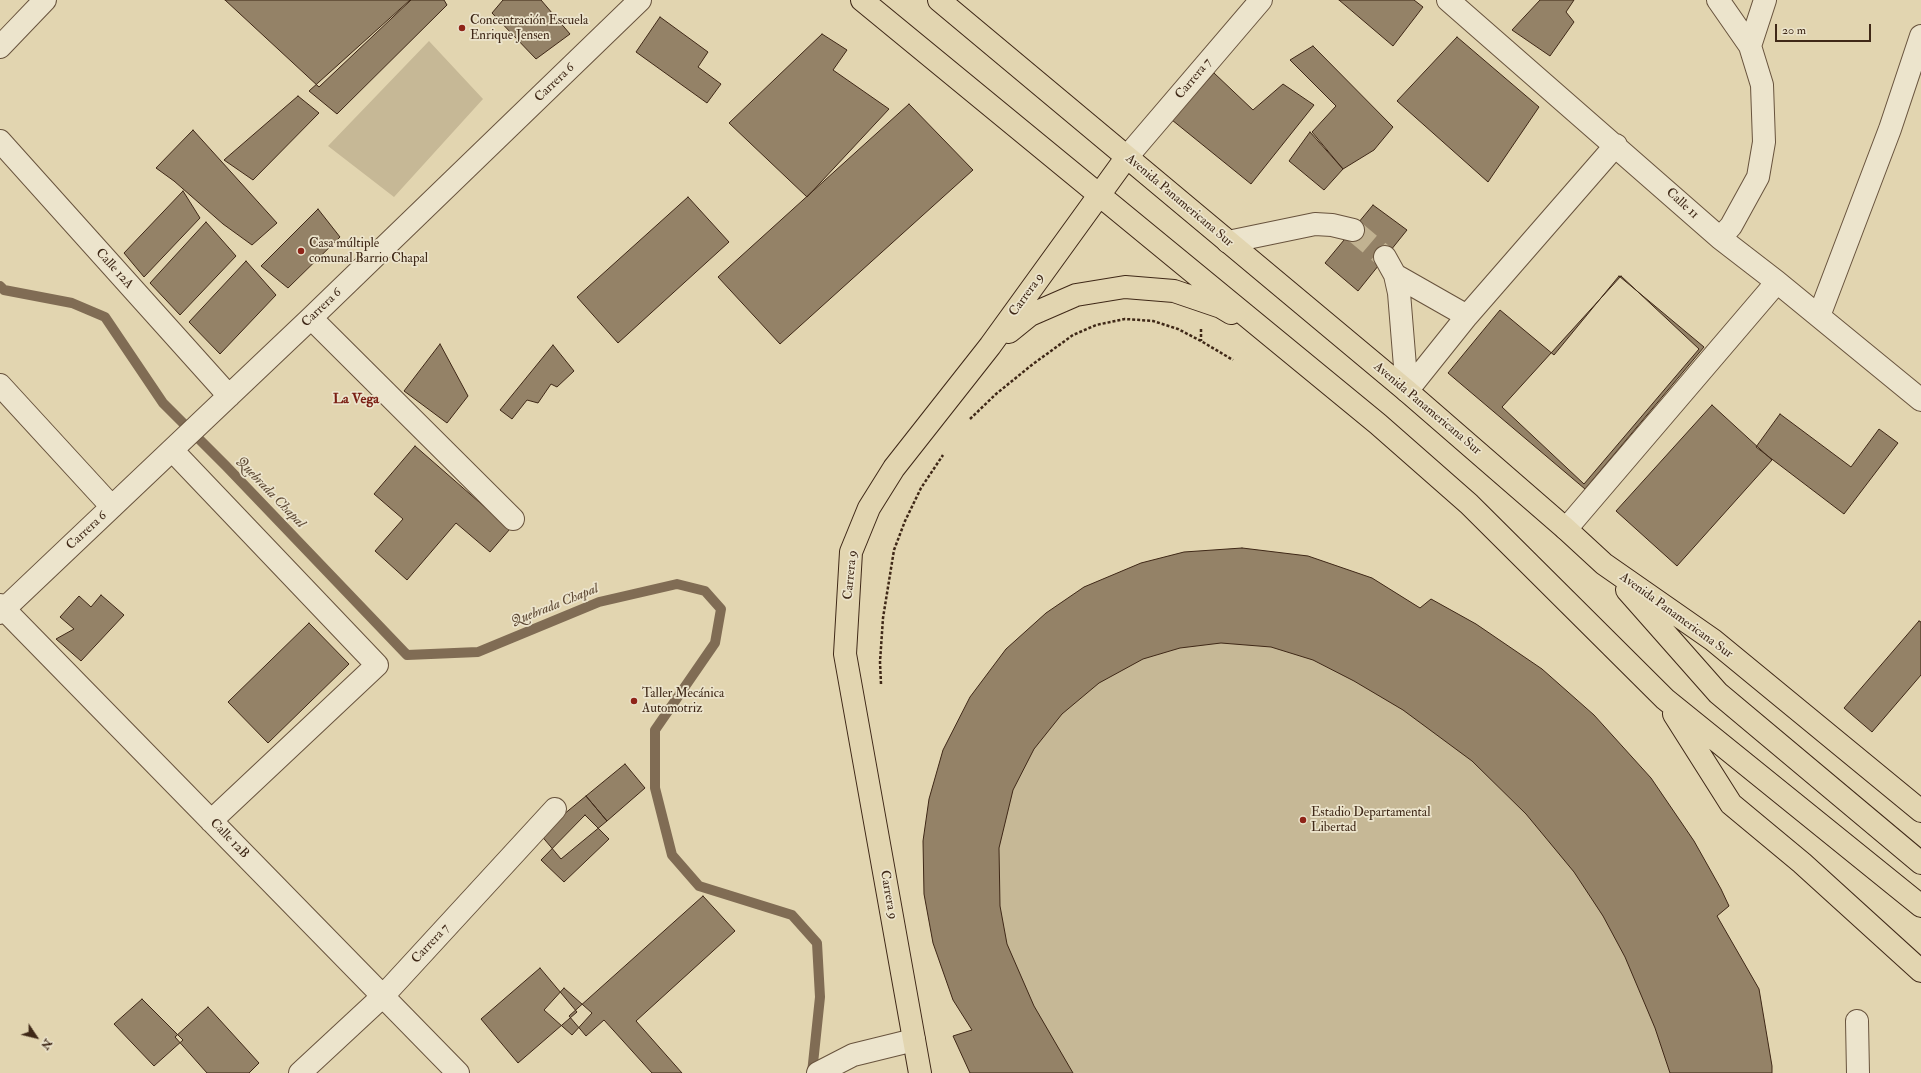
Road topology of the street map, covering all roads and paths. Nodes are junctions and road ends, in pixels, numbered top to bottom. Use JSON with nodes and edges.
{"nodes":[{"id":1,"x":640,"y":0,"type":"edge"},
{"id":2,"x":862,"y":0,"type":"edge"},
{"id":3,"x":939,"y":0,"type":"edge"},
{"id":4,"x":1261,"y":0,"type":"edge"},
{"id":5,"x":1448,"y":0,"type":"edge"},
{"id":6,"x":1718,"y":0,"type":"edge"},
{"id":7,"x":1765,"y":0,"type":"edge"},
{"id":8,"x":35,"y":3,"type":"edge"},
{"id":9,"x":1921,"y":36,"type":"edge"},
{"id":10,"x":1750,"y":46,"type":"junction"},
{"id":11,"x":0,"y":47,"type":"edge"},
{"id":12,"x":0,"y":141,"type":"edge"},
{"id":13,"x":1616,"y":145,"type":"junction"},
{"id":14,"x":1126,"y":158,"type":"junction"},
{"id":15,"x":1099,"y":195,"type":"junction"},
{"id":16,"x":1353,"y":230,"type":"tunnel mouth"},
{"id":17,"x":1720,"y":238,"type":"junction"},
{"id":18,"x":1228,"y":242,"type":"junction"},
{"id":19,"x":1777,"y":282,"type":"junction"},
{"id":20,"x":1467,"y":316,"type":"junction"},
{"id":21,"x":1819,"y":316,"type":"junction"},
{"id":22,"x":311,"y":318,"type":"junction"},
{"id":23,"x":1265,"y":332,"type":"junction"},
{"id":24,"x":990,"y":346,"type":"junction"},
{"id":25,"x":1233,"y":360,"type":"dead end"},
{"id":26,"x":0,"y":385,"type":"edge"},
{"id":27,"x":1407,"y":391,"type":"junction"},
{"id":28,"x":229,"y":396,"type":"junction"},
{"id":29,"x":1921,"y":400,"type":"edge"},
{"id":30,"x":968,"y":422,"type":"dead end"},
{"id":31,"x":178,"y":444,"type":"junction"},
{"id":32,"x":946,"y":450,"type":"dead end"},
{"id":33,"x":112,"y":507,"type":"junction"},
{"id":34,"x":513,"y":519,"type":"dead end"},
{"id":35,"x":1566,"y":529,"type":"junction"},
{"id":36,"x":1604,"y":564,"type":"junction"},
{"id":37,"x":1,"y":609,"type":"edge"},
{"id":38,"x":881,"y":686,"type":"dead end"},
{"id":39,"x":1665,"y":699,"type":"junction"},
{"id":40,"x":555,"y":809,"type":"dead end"},
{"id":41,"x":1921,"y":811,"type":"edge"},
{"id":42,"x":211,"y":821,"type":"junction"},
{"id":43,"x":1921,"y":863,"type":"edge"},
{"id":44,"x":1921,"y":906,"type":"edge"},
{"id":45,"x":1921,"y":971,"type":"edge"},
{"id":46,"x":383,"y":996,"type":"junction"},
{"id":47,"x":1857,"y":1022,"type":"dead end"},
{"id":48,"x":914,"y":1040,"type":"junction"},
{"id":49,"x":300,"y":1073,"type":"edge"},
{"id":50,"x":458,"y":1073,"type":"edge"},
{"id":51,"x":818,"y":1073,"type":"edge"},
{"id":52,"x":920,"y":1073,"type":"edge"},
{"id":53,"x":1858,"y":1073,"type":"edge"}],
"edges":[{"from":1,"to":22,"type":"street","name":"Carrera 6"},
{"from":2,"to":15,"type":"main road"},
{"from":3,"to":14,"type":"main road","name":"Avenida Panamericana Sur"},
{"from":4,"to":14,"type":"street","name":"Carrera 7"},
{"from":5,"to":13,"type":"street","name":"Calle 11"},
{"from":6,"to":10,"type":"street"},
{"from":7,"to":10,"type":"street"},
{"from":8,"to":11,"type":"street"},
{"from":9,"to":21,"type":"street"},
{"from":10,"to":17,"type":"street"},
{"from":12,"to":28,"type":"street","name":"Calle 12A"},
{"from":13,"to":17,"type":"street","name":"Calle 11"},
{"from":13,"to":20,"type":"street"},
{"from":14,"to":15,"type":"main road","name":"Carrera 9"},
{"from":14,"to":18,"type":"main road","name":"Avenida Panamericana Sur"},
{"from":15,"to":23,"type":"main road"},
{"from":15,"to":24,"type":"main road","name":"Carrera 9"},
{"from":16,"to":18,"type":"street"},
{"from":17,"to":19,"type":"street","name":"Calle 11"},
{"from":18,"to":27,"type":"main road","name":"Avenida Panamericana Sur"},
{"from":19,"to":21,"type":"street","name":"Calle 11"},
{"from":19,"to":35,"type":"street"},
{"from":20,"to":27,"type":"street"},
{"from":20,"to":27,"type":"street"},
{"from":21,"to":29,"type":"street","name":"Calle 11"},
{"from":22,"to":28,"type":"street","name":"Carrera 6"},
{"from":22,"to":34,"type":"street"},
{"from":23,"to":24,"type":"main road"},
{"from":23,"to":39,"type":"main road"},
{"from":24,"to":48,"type":"main road","name":"Carrera 9"},
{"from":25,"to":30,"type":"path"},
{"from":26,"to":33,"type":"street"},
{"from":27,"to":35,"type":"main road","name":"Avenida Panamericana Sur"},
{"from":28,"to":31,"type":"street","name":"Carrera 6"},
{"from":31,"to":33,"type":"street","name":"Carrera 6"},
{"from":31,"to":42,"type":"street"},
{"from":32,"to":38,"type":"path"},
{"from":33,"to":37,"type":"street","name":"Carrera 6"},
{"from":35,"to":36,"type":"main road","name":"Avenida Panamericana Sur"},
{"from":36,"to":41,"type":"main road","name":"Avenida Panamericana Sur"},
{"from":36,"to":43,"type":"main road"},
{"from":37,"to":42,"type":"street","name":"Calle 12B"},
{"from":39,"to":44,"type":"main road"},
{"from":39,"to":45,"type":"main road"},
{"from":40,"to":46,"type":"street","name":"Carrera 7"},
{"from":42,"to":46,"type":"street","name":"Calle 12B"},
{"from":46,"to":49,"type":"street","name":"Carrera 7"},
{"from":46,"to":50,"type":"street","name":"Calle 12B"},
{"from":47,"to":53,"type":"street"},
{"from":48,"to":51,"type":"street"},
{"from":48,"to":52,"type":"main road","name":"Carrera 9"}]}
